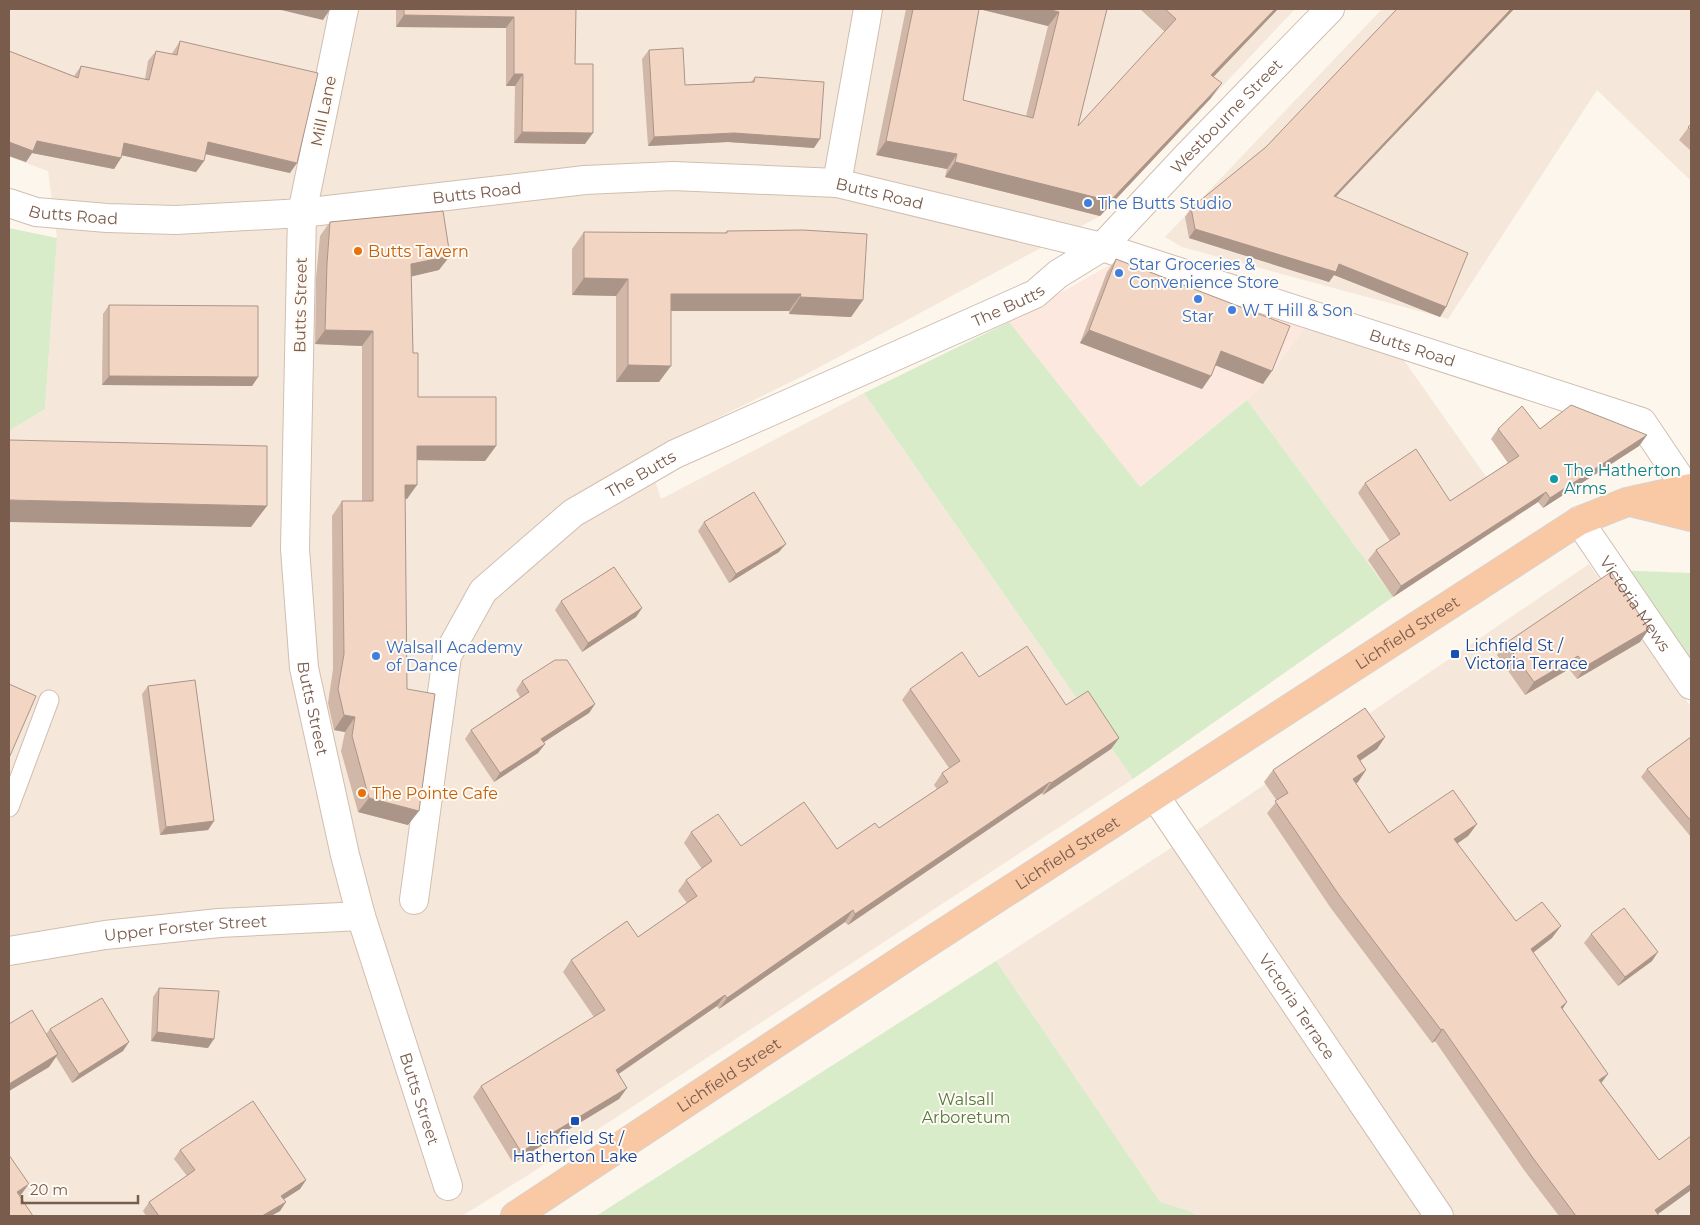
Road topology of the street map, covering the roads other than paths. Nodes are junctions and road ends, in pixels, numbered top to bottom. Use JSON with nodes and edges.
{"nodes":[{"id":1,"x":344,"y":9,"type":"edge"},
{"id":2,"x":868,"y":9,"type":"edge"},
{"id":3,"x":1330,"y":9,"type":"edge"},
{"id":4,"x":837,"y":183,"type":"junction"},
{"id":5,"x":9,"y":203,"type":"edge"},
{"id":6,"x":302,"y":213,"type":"junction"},
{"id":7,"x":1102,"y":248,"type":"junction"},
{"id":8,"x":1689,"y":488,"type":"edge"},
{"id":9,"x":1627,"y":502,"type":"junction"},
{"id":10,"x":1691,"y":517,"type":"edge"},
{"id":11,"x":1579,"y":521,"type":"junction"},
{"id":12,"x":1691,"y":685,"type":"edge"},
{"id":13,"x":49,"y":700,"type":"dead end"},
{"id":14,"x":1155,"y":796,"type":"junction"},
{"id":15,"x":9,"y":807,"type":"edge"},
{"id":16,"x":414,"y":900,"type":"dead end"},
{"id":17,"x":361,"y":916,"type":"junction"},
{"id":18,"x":9,"y":951,"type":"edge"},
{"id":19,"x":448,"y":1186,"type":"dead end"},
{"id":20,"x":515,"y":1216,"type":"edge"},
{"id":21,"x":1439,"y":1216,"type":"edge"}],
"edges":[{"from":1,"to":6,"type":"street","name":"Mill Lane"},
{"from":2,"to":4,"type":"street"},
{"from":3,"to":7,"type":"street","name":"Westbourne Street"},
{"from":4,"to":6,"type":"street","name":"Butts Road"},
{"from":4,"to":7,"type":"street","name":"Butts Road"},
{"from":5,"to":6,"type":"street","name":"Butts Road"},
{"from":6,"to":17,"type":"street","name":"Butts Street"},
{"from":7,"to":8,"type":"street","name":"Butts Road"},
{"from":7,"to":16,"type":"street","name":"The Butts"},
{"from":8,"to":9,"type":"highway","name":"Lichfield Street"},
{"from":9,"to":10,"type":"highway"},
{"from":9,"to":11,"type":"highway","name":"Lichfield Street"},
{"from":11,"to":12,"type":"street","name":"Victoria Mews"},
{"from":11,"to":14,"type":"highway","name":"Lichfield Street"},
{"from":13,"to":15,"type":"lane"},
{"from":14,"to":20,"type":"highway","name":"Lichfield Street"},
{"from":14,"to":21,"type":"street","name":"Victoria Terrace"},
{"from":17,"to":18,"type":"street","name":"Upper Forster Street"},
{"from":17,"to":19,"type":"street","name":"Butts Street"}]}
